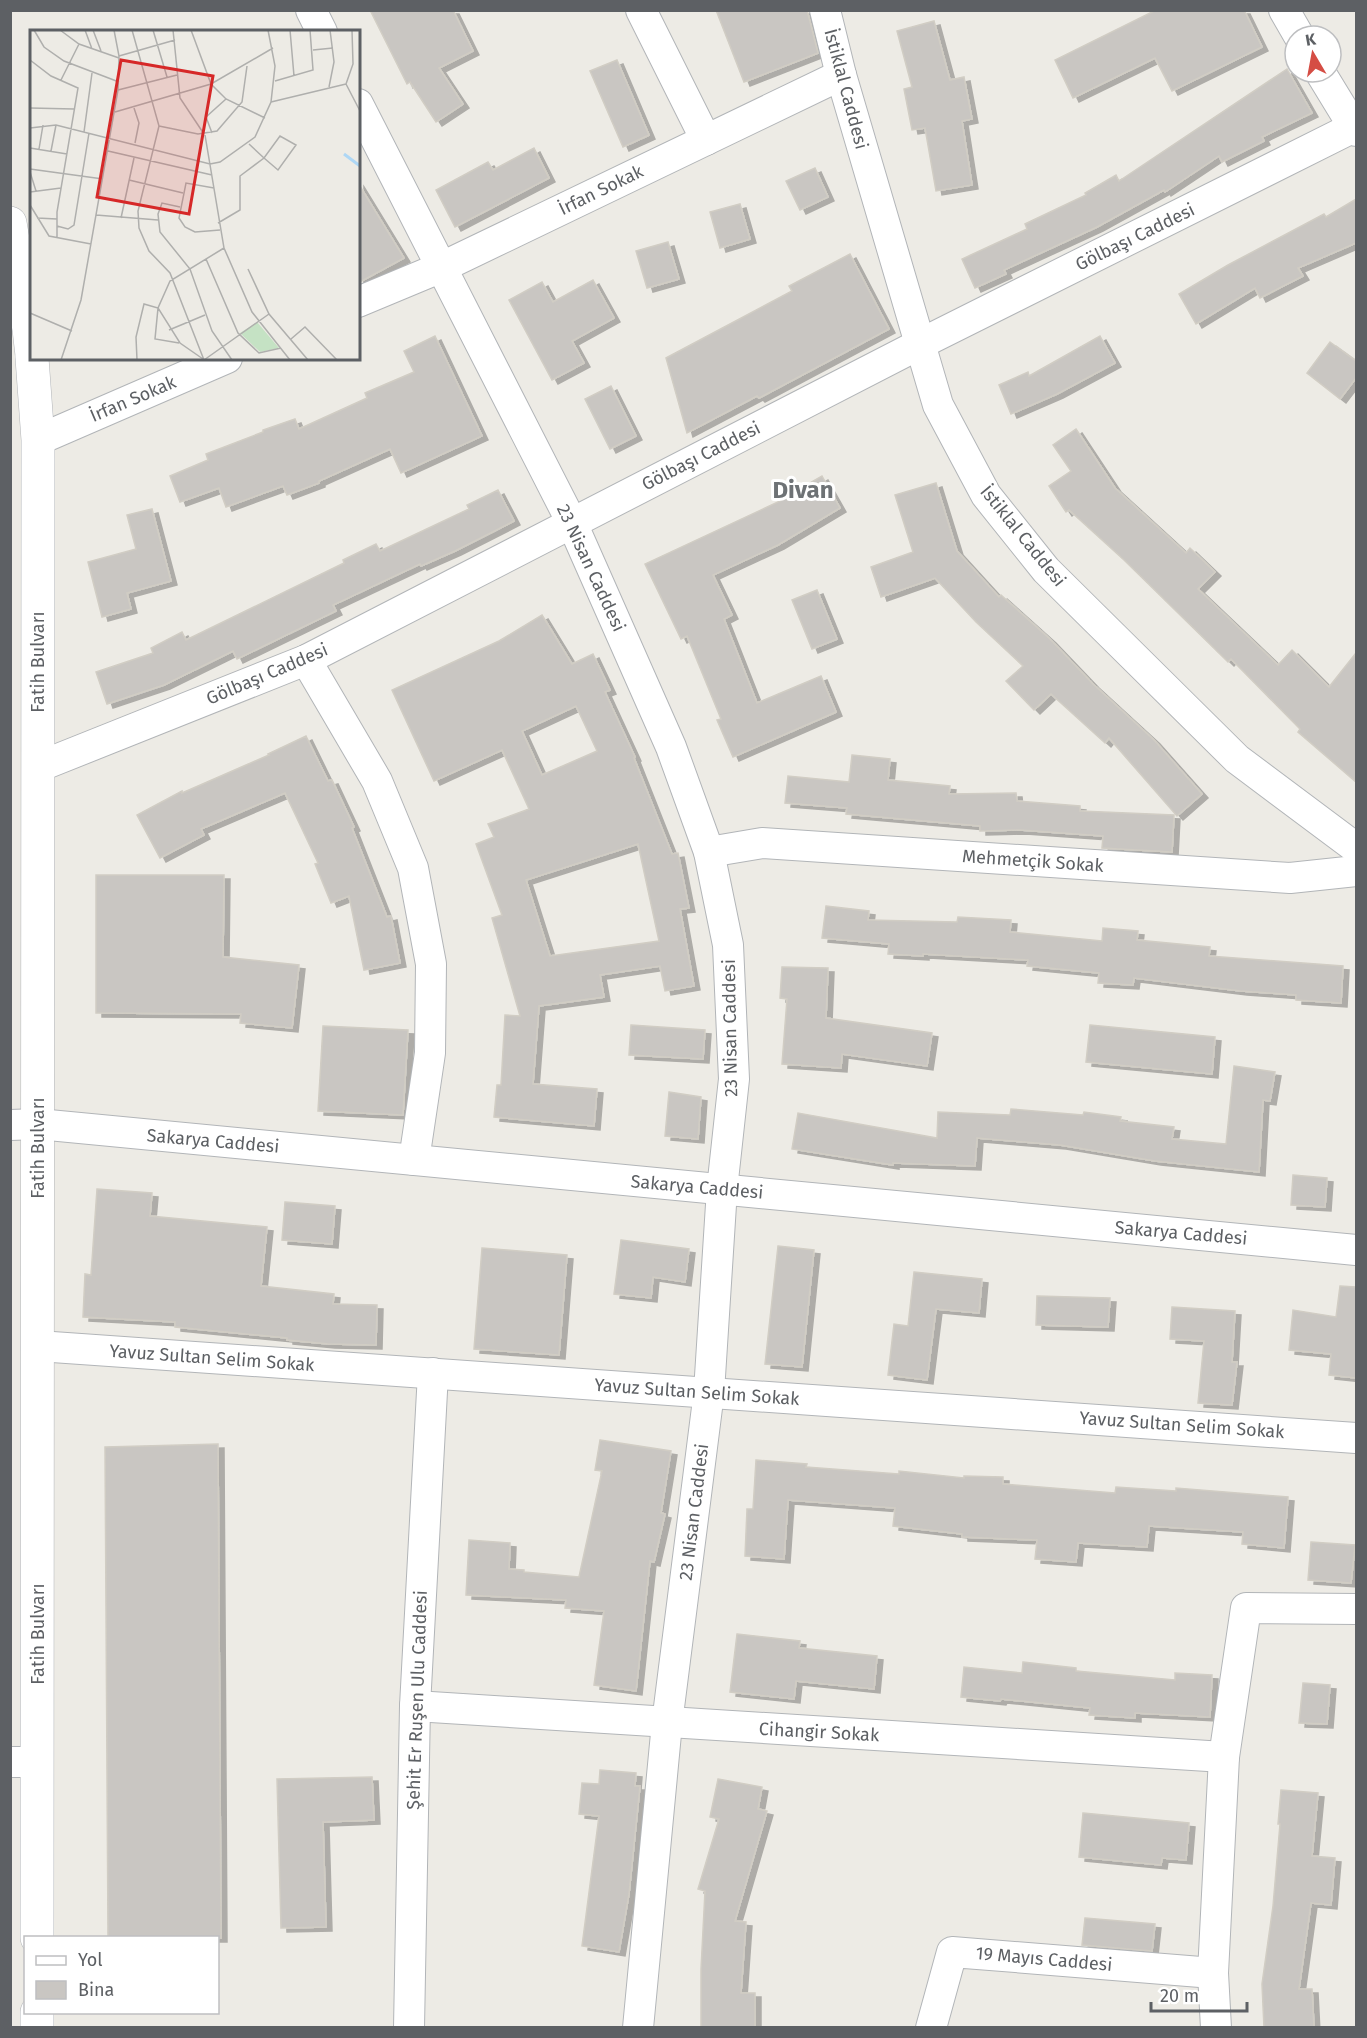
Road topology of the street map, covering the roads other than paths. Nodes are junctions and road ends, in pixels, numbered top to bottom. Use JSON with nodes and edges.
{"nodes":[{"id":1,"x":311,"y":10,"type":"edge"},
{"id":2,"x":641,"y":10,"type":"edge"},
{"id":3,"x":825,"y":10,"type":"edge"},
{"id":4,"x":1284,"y":10,"type":"edge"},
{"id":5,"x":1292,"y":24,"type":"edge"},
{"id":6,"x":321,"y":30,"type":"edge"},
{"id":7,"x":841,"y":75,"type":"junction"},
{"id":8,"x":1327,"y":84,"type":"edge"},
{"id":9,"x":360,"y":108,"type":"edge"},
{"id":10,"x":1355,"y":129,"type":"edge"},
{"id":11,"x":706,"y":140,"type":"junction"},
{"id":12,"x":10,"y":223,"type":"edge"},
{"id":13,"x":442,"y":267,"type":"junction"},
{"id":14,"x":360,"y":301,"type":"edge"},
{"id":15,"x":26,"y":342,"type":"edge"},
{"id":16,"x":920,"y":344,"type":"junction"},
{"id":17,"x":222,"y":360,"type":"edge"},
{"id":18,"x":38,"y":440,"type":"junction"},
{"id":19,"x":572,"y":523,"type":"junction"},
{"id":20,"x":306,"y":660,"type":"junction"},
{"id":21,"x":38,"y":767,"type":"junction"},
{"id":22,"x":1356,"y":848,"type":"edge"},
{"id":23,"x":709,"y":852,"type":"junction"},
{"id":24,"x":1356,"y":871,"type":"edge"},
{"id":25,"x":24,"y":1124,"type":"edge"},
{"id":26,"x":414,"y":1160,"type":"junction"},
{"id":27,"x":722,"y":1189,"type":"junction"},
{"id":28,"x":1356,"y":1250,"type":"edge"},
{"id":29,"x":38,"y":1346,"type":"junction"},
{"id":30,"x":433,"y":1373,"type":"junction"},
{"id":31,"x":709,"y":1392,"type":"junction"},
{"id":32,"x":1356,"y":1438,"type":"edge"},
{"id":33,"x":1356,"y":1609,"type":"edge"},
{"id":34,"x":415,"y":1706,"type":"junction"},
{"id":35,"x":667,"y":1723,"type":"junction"},
{"id":36,"x":1224,"y":1757,"type":"junction"},
{"id":37,"x":24,"y":1762,"type":"edge"},
{"id":38,"x":38,"y":1936,"type":"edge"},
{"id":39,"x":1214,"y":1973,"type":"junction"},
{"id":40,"x":409,"y":2028,"type":"edge"},
{"id":41,"x":638,"y":2028,"type":"edge"},
{"id":42,"x":931,"y":2028,"type":"edge"},
{"id":43,"x":1216,"y":2028,"type":"edge"}],
"edges":[{"from":1,"to":6,"type":"street"},
{"from":2,"to":11,"type":"street"},
{"from":3,"to":7,"type":"street","name":"İstiklal Caddesi"},
{"from":4,"to":5,"type":"street"},
{"from":7,"to":11,"type":"street","name":"İrfan Sokak"},
{"from":7,"to":16,"type":"street","name":"İstiklal Caddesi"},
{"from":8,"to":10,"type":"street"},
{"from":9,"to":13,"type":"street","name":"23 Nisan Caddesi"},
{"from":10,"to":16,"type":"street","name":"Gölbaşı Caddesi"},
{"from":11,"to":13,"type":"street","name":"İrfan Sokak"},
{"from":12,"to":15,"type":"street","name":"Fatih Bulvarı"},
{"from":13,"to":14,"type":"street","name":"İrfan Sokak"},
{"from":13,"to":19,"type":"street","name":"23 Nisan Caddesi"},
{"from":15,"to":18,"type":"street","name":"Fatih Bulvarı"},
{"from":16,"to":19,"type":"street","name":"Gölbaşı Caddesi"},
{"from":16,"to":22,"type":"street","name":"İstiklal Caddesi"},
{"from":17,"to":18,"type":"street","name":"İrfan Sokak"},
{"from":18,"to":21,"type":"street","name":"Fatih Bulvarı"},
{"from":19,"to":20,"type":"street","name":"Gölbaşı Caddesi"},
{"from":19,"to":23,"type":"street","name":"23 Nisan Caddesi"},
{"from":20,"to":21,"type":"street","name":"Gölbaşı Caddesi"},
{"from":20,"to":26,"type":"street"},
{"from":21,"to":25,"type":"street","name":"Fatih Bulvarı"},
{"from":23,"to":24,"type":"street","name":"Mehmetçik Sokak"},
{"from":23,"to":27,"type":"street","name":"23 Nisan Caddesi"},
{"from":25,"to":26,"type":"street","name":"Sakarya Caddesi"},
{"from":25,"to":29,"type":"street","name":"Fatih Bulvarı"},
{"from":26,"to":27,"type":"street","name":"Sakarya Caddesi"},
{"from":27,"to":28,"type":"street","name":"Sakarya Caddesi"},
{"from":27,"to":31,"type":"street","name":"23 Nisan Caddesi"},
{"from":29,"to":30,"type":"street","name":"Yavuz Sultan Selim Sokak"},
{"from":29,"to":37,"type":"street","name":"Fatih Bulvarı"},
{"from":30,"to":31,"type":"street","name":"Yavuz Sultan Selim Sokak"},
{"from":30,"to":34,"type":"street","name":"Şehit Er Ruşen Ulu Caddesi"},
{"from":31,"to":32,"type":"street","name":"Yavuz Sultan Selim Sokak"},
{"from":31,"to":35,"type":"street","name":"23 Nisan Caddesi"},
{"from":33,"to":36,"type":"street"},
{"from":34,"to":35,"type":"street","name":"Cihangir Sokak"},
{"from":34,"to":40,"type":"street","name":"Şehit Er Ruşen Ulu Caddesi"},
{"from":35,"to":36,"type":"street","name":"Cihangir Sokak"},
{"from":35,"to":41,"type":"street","name":"23 Nisan Caddesi"},
{"from":36,"to":39,"type":"street"},
{"from":37,"to":38,"type":"street","name":"Fatih Bulvarı"},
{"from":39,"to":42,"type":"street","name":"19 Mayıs Caddesi"},
{"from":39,"to":43,"type":"street"}]}
